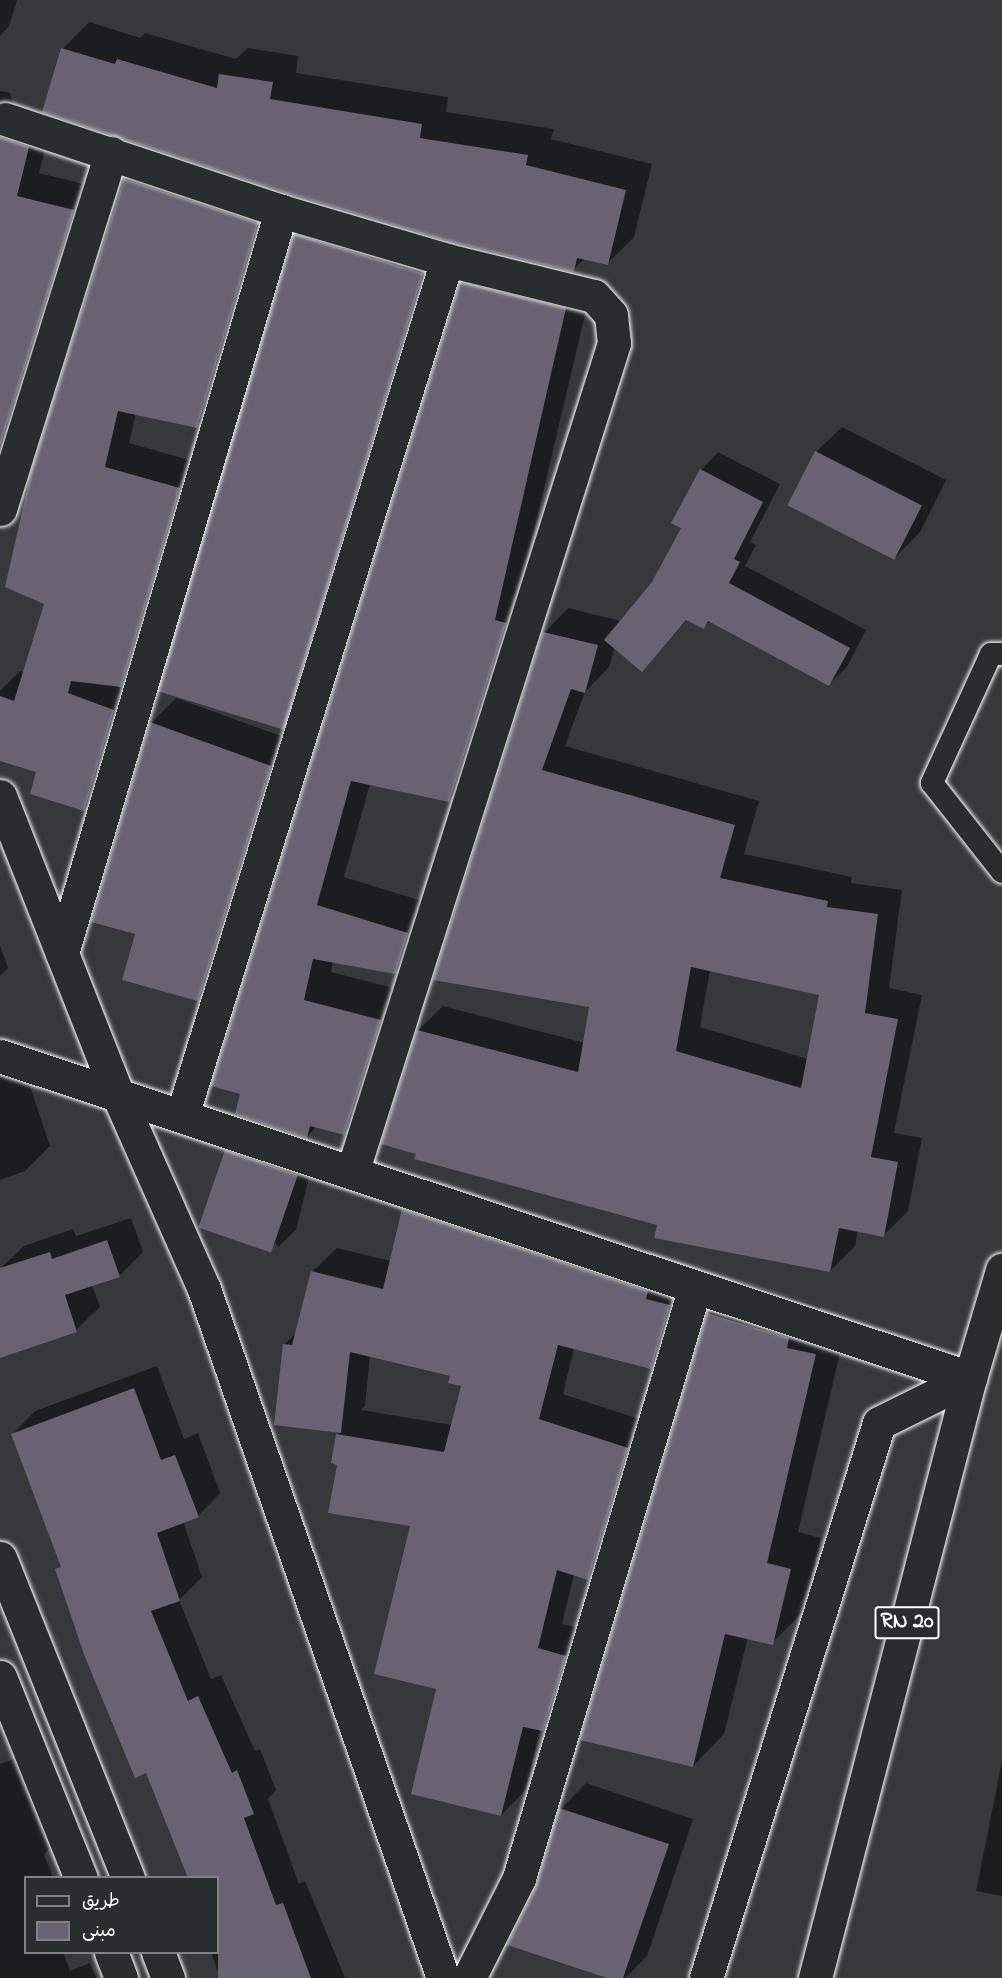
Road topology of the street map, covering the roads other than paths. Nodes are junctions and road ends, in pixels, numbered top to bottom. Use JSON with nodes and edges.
{"nodes":[{"id":1,"x":5,"y":119,"type":"dead end"},
{"id":2,"x":111,"y":153,"type":"junction"},
{"id":3,"x":281,"y":211,"type":"junction"},
{"id":4,"x":447,"y":260,"type":"junction"},
{"id":5,"x":0,"y":509,"type":"edge"},
{"id":6,"x":1002,"y":654,"type":"edge"},
{"id":7,"x":0,"y":796,"type":"edge"},
{"id":8,"x":1002,"y":872,"type":"edge"},
{"id":9,"x":62,"y":953,"type":"junction"},
{"id":10,"x":0,"y":1056,"type":"edge"},
{"id":11,"x":118,"y":1095,"type":"junction"},
{"id":12,"x":182,"y":1116,"type":"junction"},
{"id":13,"x":352,"y":1173,"type":"junction"},
{"id":14,"x":1002,"y":1270,"type":"edge"},
{"id":15,"x":695,"y":1287,"type":"junction"},
{"id":16,"x":970,"y":1378,"type":"junction"},
{"id":17,"x":0,"y":1558,"type":"edge"},
{"id":18,"x":0,"y":1677,"type":"edge"},
{"id":19,"x":80,"y":1876,"type":"edge"},
{"id":20,"x":127,"y":1876,"type":"edge"},
{"id":21,"x":111,"y":1954,"type":"edge"},
{"id":22,"x":158,"y":1954,"type":"edge"},
{"id":23,"x":121,"y":1978,"type":"edge"},
{"id":24,"x":168,"y":1978,"type":"edge"},
{"id":25,"x":443,"y":1978,"type":"edge"},
{"id":26,"x":469,"y":1978,"type":"edge"},
{"id":27,"x":706,"y":1978,"type":"edge"},
{"id":28,"x":815,"y":1978,"type":"edge"}],
"edges":[{"from":1,"to":2,"type":"street"},
{"from":2,"to":3,"type":"street"},
{"from":2,"to":5,"type":"street"},
{"from":3,"to":4,"type":"street"},
{"from":3,"to":9,"type":"street"},
{"from":4,"to":12,"type":"street"},
{"from":4,"to":13,"type":"street"},
{"from":6,"to":8,"type":"lane"},
{"from":7,"to":9,"type":"street"},
{"from":9,"to":11,"type":"street"},
{"from":10,"to":11,"type":"street"},
{"from":11,"to":12,"type":"street"},
{"from":11,"to":25,"type":"street"},
{"from":12,"to":13,"type":"street"},
{"from":13,"to":15,"type":"street"},
{"from":14,"to":16,"type":"street","number":"RN 20"},
{"from":15,"to":16,"type":"street"},
{"from":15,"to":26,"type":"street"},
{"from":16,"to":27,"type":"street"},
{"from":16,"to":28,"type":"street","number":"RN 20"},
{"from":17,"to":20,"type":"street"},
{"from":18,"to":19,"type":"street"},
{"from":21,"to":23,"type":"street"},
{"from":22,"to":24,"type":"street"}]}
